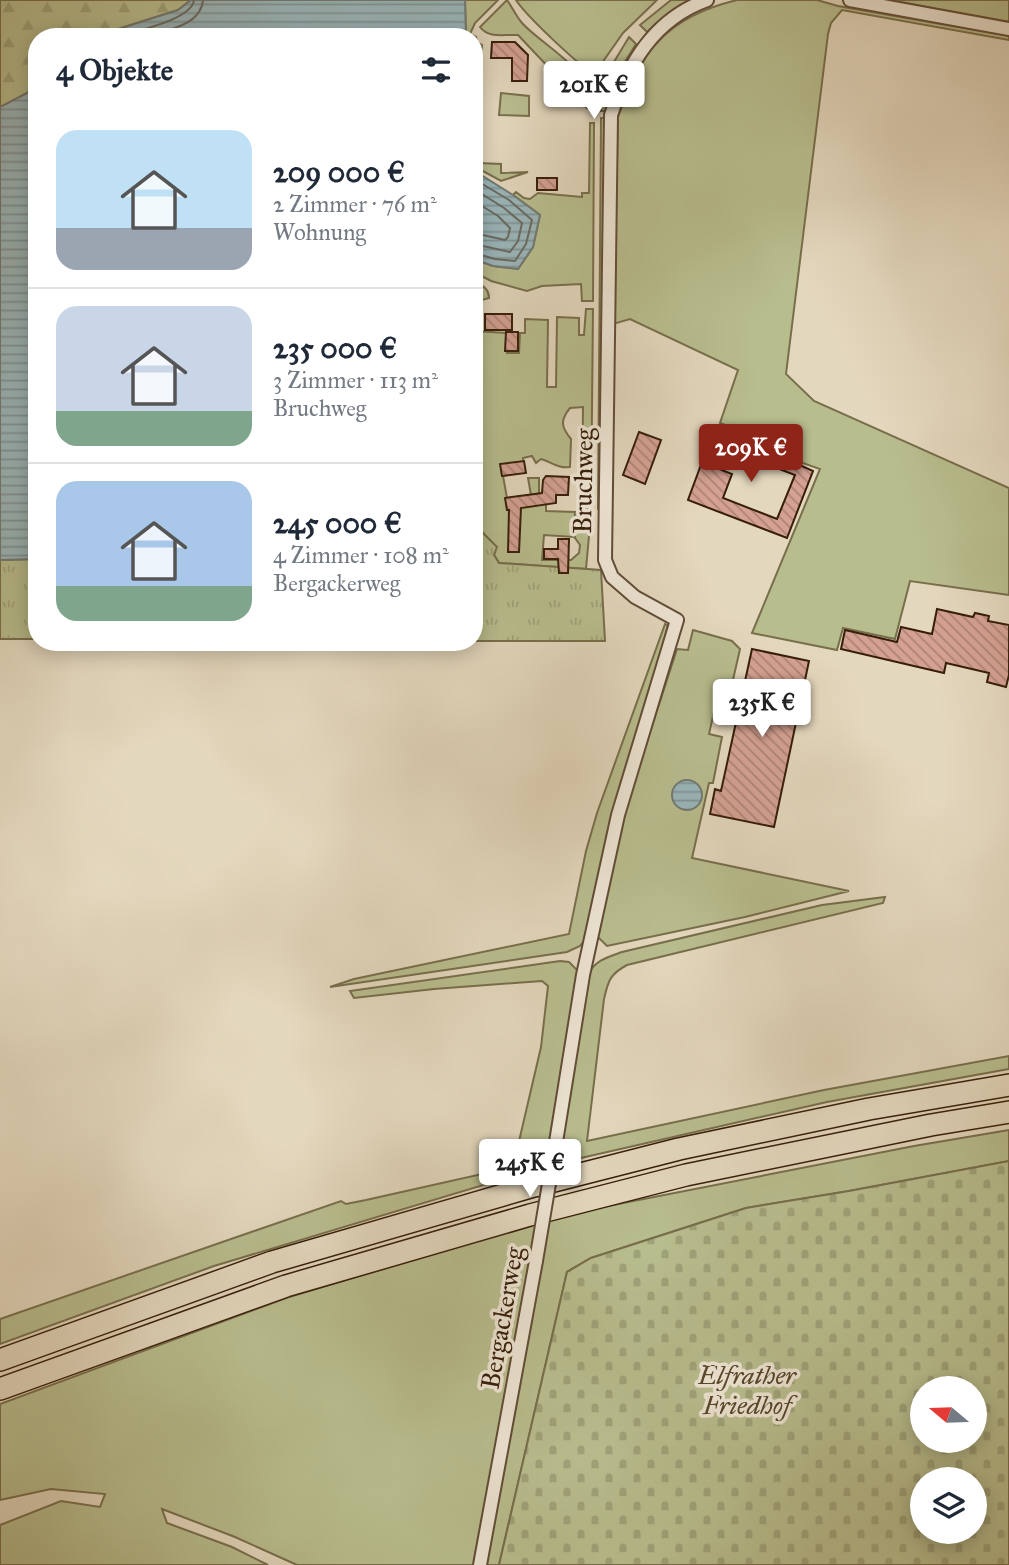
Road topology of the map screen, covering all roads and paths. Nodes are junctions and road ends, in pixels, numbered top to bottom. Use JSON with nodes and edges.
{"nodes":[{"id":1,"x":707,"y":0,"type":"edge"},
{"id":2,"x":850,"y":0,"type":"edge"},
{"id":3,"x":1009,"y":29,"type":"edge"},
{"id":4,"x":588,"y":954,"type":"joint"},
{"id":5,"x":1009,"y":1085,"type":"edge"},
{"id":6,"x":1009,"y":1112,"type":"edge"},
{"id":7,"x":0,"y":1360,"type":"edge"},
{"id":8,"x":0,"y":1389,"type":"edge"},
{"id":9,"x":480,"y":1565,"type":"edge"}],
"edges":[{"from":1,"to":4,"type":"street","name":"Bruchweg"},
{"from":2,"to":3,"type":"street"},
{"from":4,"to":9,"type":"street","name":"Bergackerweg","bridge":true},
{"from":5,"to":7,"type":"highway"},
{"from":6,"to":8,"type":"highway"}]}
